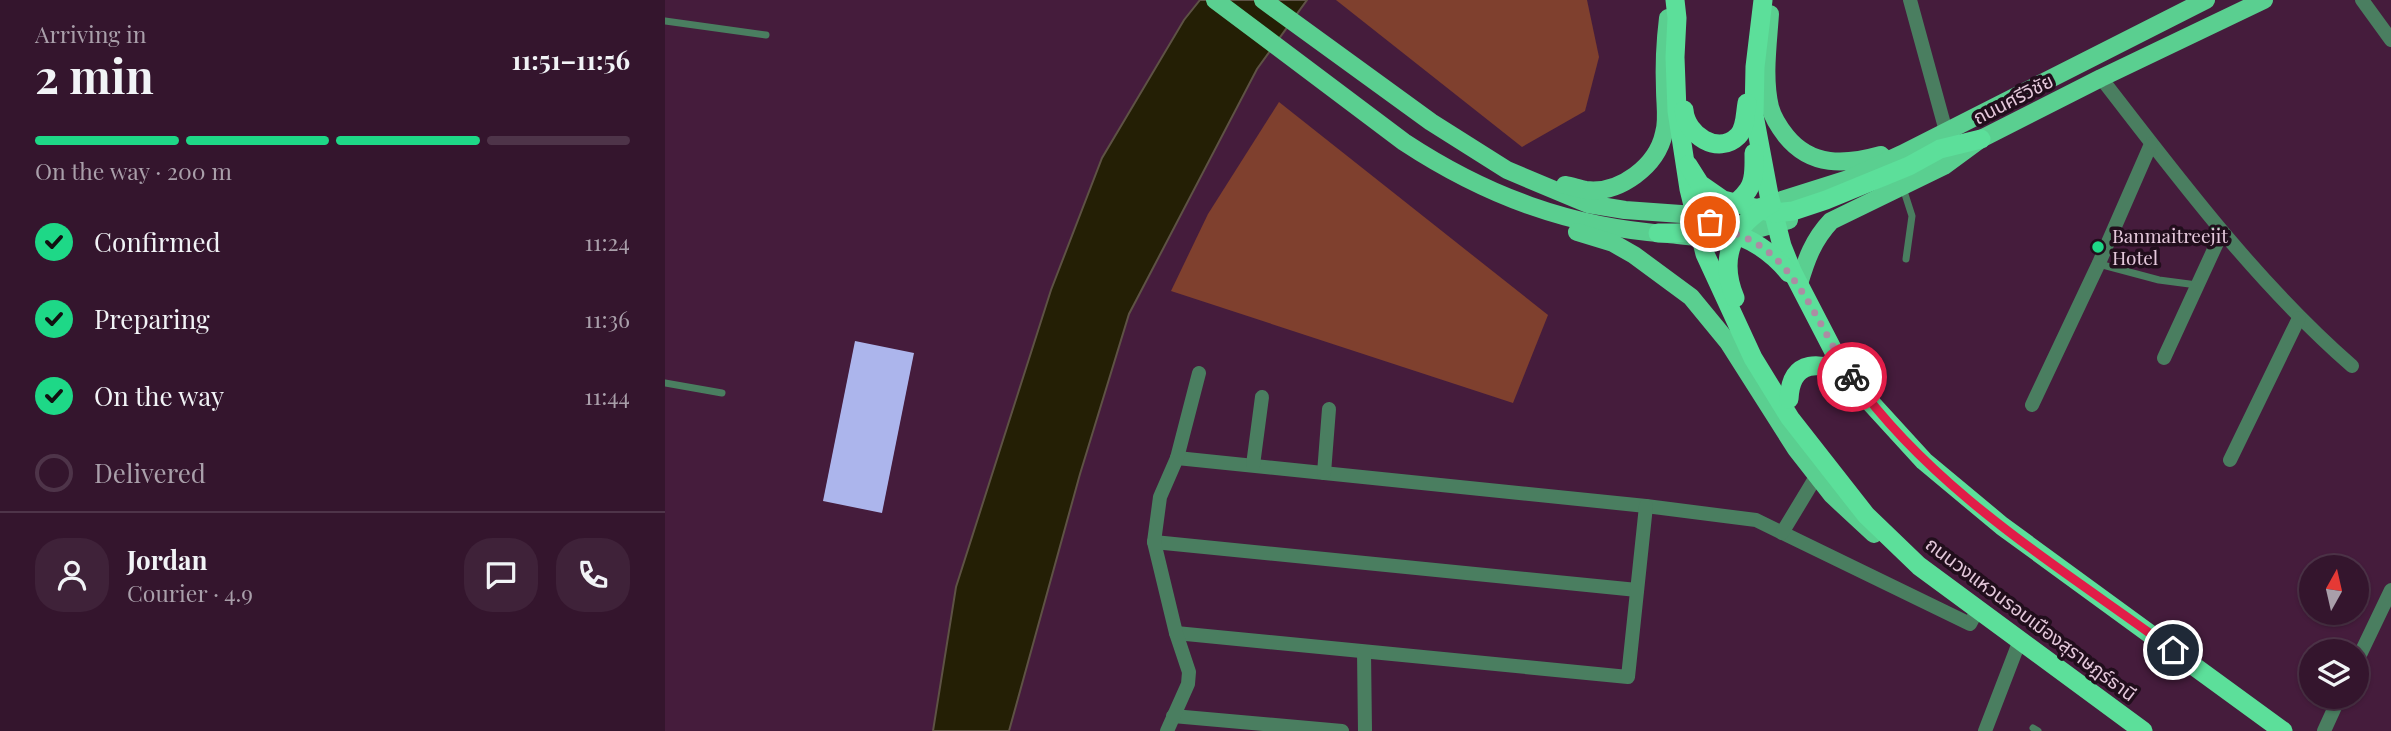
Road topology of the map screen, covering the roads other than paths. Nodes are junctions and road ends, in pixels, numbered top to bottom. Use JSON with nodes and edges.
{"nodes":[{"id":1,"x":1215,"y":0,"type":"edge"},
{"id":2,"x":1263,"y":0,"type":"edge"},
{"id":3,"x":1673,"y":0,"type":"edge"},
{"id":4,"x":1758,"y":0,"type":"edge"},
{"id":5,"x":1763,"y":0,"type":"edge"},
{"id":6,"x":1769,"y":0,"type":"edge"},
{"id":7,"x":1910,"y":0,"type":"edge"},
{"id":8,"x":2206,"y":0,"type":"edge"},
{"id":9,"x":2264,"y":0,"type":"edge"},
{"id":10,"x":2362,"y":0,"type":"edge"},
{"id":11,"x":2187,"y":4,"type":"edge"},
{"id":12,"x":665,"y":20,"type":"edge"},
{"id":13,"x":766,"y":35,"type":"dead end"},
{"id":14,"x":2391,"y":40,"type":"edge"},
{"id":15,"x":1675,"y":47,"type":"junction"},
{"id":16,"x":2101,"y":78,"type":"junction"},
{"id":17,"x":1381,"y":86,"type":"junction"},
{"id":18,"x":1747,"y":102,"type":"junction"},
{"id":19,"x":1973,"y":117,"type":"junction"},
{"id":20,"x":1944,"y":124,"type":"junction"},
{"id":21,"x":1981,"y":139,"type":"junction"},
{"id":22,"x":2151,"y":144,"type":"junction"},
{"id":23,"x":1683,"y":155,"type":"junction"},
{"id":24,"x":1437,"y":164,"type":"junction"},
{"id":25,"x":1903,"y":187,"type":"junction"},
{"id":26,"x":1734,"y":204,"type":"junction"},
{"id":27,"x":1767,"y":212,"type":"junction"},
{"id":28,"x":1703,"y":224,"type":"junction"},
{"id":29,"x":2222,"y":232,"type":"junction"},
{"id":30,"x":1658,"y":233,"type":"joint"},
{"id":31,"x":1736,"y":234,"type":"junction"},
{"id":32,"x":1906,"y":259,"type":"dead end"},
{"id":33,"x":2099,"y":263,"type":"junction"},
{"id":34,"x":1799,"y":284,"type":"junction"},
{"id":35,"x":2198,"y":285,"type":"junction"},
{"id":36,"x":2299,"y":318,"type":"junction"},
{"id":37,"x":2164,"y":358,"type":"dead end"},
{"id":38,"x":2352,"y":366,"type":"dead end"},
{"id":39,"x":1199,"y":373,"type":"dead end"},
{"id":40,"x":1850,"y":375,"type":"junction"},
{"id":41,"x":665,"y":383,"type":"edge"},
{"id":42,"x":722,"y":393,"type":"dead end"},
{"id":43,"x":1262,"y":397,"type":"dead end"},
{"id":44,"x":1789,"y":399,"type":"junction"},
{"id":45,"x":2032,"y":405,"type":"dead end"},
{"id":46,"x":1329,"y":410,"type":"dead end"},
{"id":47,"x":1177,"y":458,"type":"junction"},
{"id":48,"x":2230,"y":460,"type":"dead end"},
{"id":49,"x":1253,"y":465,"type":"junction"},
{"id":50,"x":1324,"y":473,"type":"junction"},
{"id":51,"x":1817,"y":475,"type":"junction"},
{"id":52,"x":1646,"y":506,"type":"junction"},
{"id":53,"x":1782,"y":533,"type":"junction"},
{"id":54,"x":1154,"y":542,"type":"junction"},
{"id":55,"x":1933,"y":576,"type":"junction"},
{"id":56,"x":1637,"y":590,"type":"junction"},
{"id":57,"x":2391,"y":590,"type":"edge"},
{"id":58,"x":1978,"y":610,"type":"junction"},
{"id":59,"x":1176,"y":633,"type":"junction"},
{"id":60,"x":2020,"y":639,"type":"junction"},
{"id":61,"x":2368,"y":639,"type":"edge"},
{"id":62,"x":1364,"y":652,"type":"junction"},
{"id":63,"x":2334,"y":709,"type":"edge"},
{"id":64,"x":1173,"y":716,"type":"junction"},
{"id":65,"x":1167,"y":731,"type":"edge"},
{"id":66,"x":1342,"y":731,"type":"edge"},
{"id":67,"x":1365,"y":731,"type":"edge"},
{"id":68,"x":1985,"y":731,"type":"edge"},
{"id":69,"x":2143,"y":731,"type":"edge"},
{"id":70,"x":2283,"y":731,"type":"edge"},
{"id":71,"x":2323,"y":731,"type":"edge"}],
"edges":[{"from":1,"to":24,"type":"main road"},
{"from":2,"to":17,"type":"main road"},
{"from":3,"to":15,"type":"highway"},
{"from":3,"to":17,"type":"main road"},
{"from":4,"to":18,"type":"highway"},
{"from":5,"to":27,"type":"highway"},
{"from":6,"to":20,"type":"main road"},
{"from":7,"to":20,"type":"street"},
{"from":8,"to":11,"type":"main road","name":"ถนนศรีวิชัย"},
{"from":9,"to":16,"type":"main road","name":"ถนนศรีวิชัย"},
{"from":10,"to":14,"type":"street"},
{"from":11,"to":19,"type":"main road","name":"ถนนศรีวิชัย"},
{"from":12,"to":13,"type":"lane"},
{"from":15,"to":18,"type":"highway"},
{"from":15,"to":23,"type":"highway","name":"ถนนวงแหวนรอบเมืองสุราษฎร์ธานี"},
{"from":16,"to":21,"type":"main road","name":"ถนนศรีวิชัย"},
{"from":16,"to":22,"type":"street"},
{"from":17,"to":28,"type":"main road","name":"ถนนศรีวิชัย"},
{"from":18,"to":26,"type":"highway"},
{"from":19,"to":20,"type":"main road"},
{"from":19,"to":27,"type":"main road","name":"ถนนศรีวิชัย"},
{"from":21,"to":25,"type":"main road","name":"ถนนศรีวิชัย"},
{"from":21,"to":27,"type":"highway"},
{"from":22,"to":29,"type":"street"},
{"from":22,"to":33,"type":"street"},
{"from":23,"to":26,"type":"highway"},
{"from":23,"to":28,"type":"highway","name":"ถนนวงแหวนรอบเมืองสุราษฎร์ธานี"},
{"from":24,"to":30,"type":"main road"},
{"from":24,"to":51,"type":"main road"},
{"from":25,"to":32,"type":"lane"},
{"from":25,"to":34,"type":"main road","name":"ถนนศรีวิชัย"},
{"from":26,"to":27,"type":"highway"},
{"from":26,"to":28,"type":"highway"},
{"from":27,"to":28,"type":"main road","name":"ถนนศรีวิชัย"},
{"from":27,"to":31,"type":"highway"},
{"from":27,"to":34,"type":"highway"},
{"from":28,"to":30,"type":"highway"},
{"from":28,"to":31,"type":"highway"},
{"from":28,"to":55,"type":"highway","name":"ถนนวงแหวนรอบเมืองสุราษฎร์ธานี"},
{"from":29,"to":35,"type":"street"},
{"from":29,"to":36,"type":"street"},
{"from":31,"to":34,"type":"highway"},
{"from":31,"to":44,"type":"highway"},
{"from":33,"to":35,"type":"lane"},
{"from":33,"to":45,"type":"street"},
{"from":34,"to":40,"type":"highway"},
{"from":35,"to":37,"type":"street"},
{"from":36,"to":38,"type":"street"},
{"from":36,"to":48,"type":"street"},
{"from":39,"to":47,"type":"street"},
{"from":40,"to":44,"type":"highway"},
{"from":40,"to":70,"type":"highway"},
{"from":41,"to":42,"type":"lane"},
{"from":43,"to":49,"type":"street"},
{"from":44,"to":55,"type":"highway"},
{"from":46,"to":50,"type":"street"},
{"from":47,"to":49,"type":"street"},
{"from":47,"to":54,"type":"street"},
{"from":49,"to":50,"type":"street"},
{"from":50,"to":52,"type":"street"},
{"from":51,"to":53,"type":"street"},
{"from":51,"to":55,"type":"main road"},
{"from":52,"to":53,"type":"street"},
{"from":52,"to":56,"type":"street"},
{"from":53,"to":58,"type":"street"},
{"from":54,"to":56,"type":"street"},
{"from":54,"to":59,"type":"street"},
{"from":55,"to":58,"type":"highway","name":"ถนนวงแหวนรอบเมืองสุราษฎร์ธานี"},
{"from":56,"to":62,"type":"street"},
{"from":57,"to":61,"type":"street"},
{"from":58,"to":60,"type":"highway","name":"ถนนวงแหวนรอบเมืองสุราษฎร์ธานี"},
{"from":59,"to":62,"type":"street"},
{"from":59,"to":64,"type":"street"},
{"from":60,"to":68,"type":"street"},
{"from":60,"to":69,"type":"highway","name":"ถนนวงแหวนรอบเมืองสุราษฎร์ธานี"},
{"from":62,"to":67,"type":"street"},
{"from":63,"to":71,"type":"street"},
{"from":64,"to":65,"type":"street"},
{"from":64,"to":66,"type":"street"}]}
